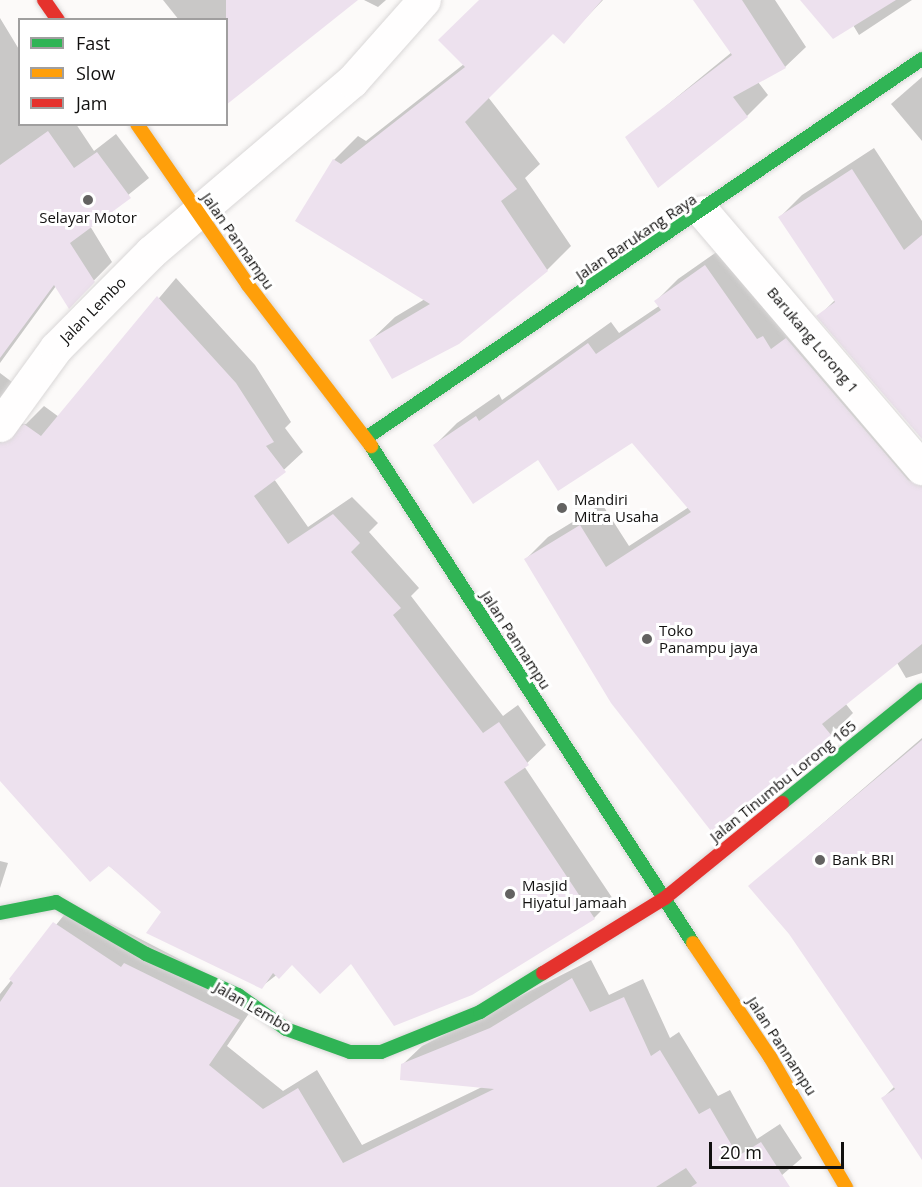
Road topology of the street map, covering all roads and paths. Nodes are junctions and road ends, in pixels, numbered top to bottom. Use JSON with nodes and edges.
{"nodes":[{"id":1,"x":44,"y":0,"type":"edge"},
{"id":2,"x":424,"y":0,"type":"edge"},
{"id":3,"x":57,"y":18,"type":"edge"},
{"id":4,"x":922,"y":59,"type":"edge"},
{"id":5,"x":138,"y":126,"type":"edge"},
{"id":6,"x":195,"y":210,"type":"junction"},
{"id":7,"x":703,"y":212,"type":"junction"},
{"id":8,"x":1,"y":421,"type":"edge"},
{"id":9,"x":366,"y":438,"type":"junction"},
{"id":10,"x":922,"y":468,"type":"edge"},
{"id":11,"x":922,"y":690,"type":"edge"},
{"id":12,"x":665,"y":898,"type":"junction"},
{"id":13,"x":0,"y":913,"type":"edge"},
{"id":14,"x":845,"y":1187,"type":"edge"}],
"edges":[{"from":1,"to":3,"type":"street"},
{"from":2,"to":6,"type":"street","name":"Jalan Lembo"},
{"from":4,"to":7,"type":"street","name":"Jalan Barukang Raya"},
{"from":5,"to":6,"type":"street","name":"Jalan Pannampu"},
{"from":6,"to":8,"type":"street","name":"Jalan Lembo"},
{"from":6,"to":9,"type":"street","name":"Jalan Pannampu"},
{"from":7,"to":9,"type":"street","name":"Jalan Barukang Raya"},
{"from":7,"to":10,"type":"street","name":"Barukang Lorong 1"},
{"from":9,"to":12,"type":"street","name":"Jalan Pannampu"},
{"from":11,"to":12,"type":"street","name":"Jalan Tinumbu Lorong 165"},
{"from":12,"to":13,"type":"street","name":"Jalan Lembo"},
{"from":12,"to":14,"type":"street","name":"Jalan Pannampu"}]}
